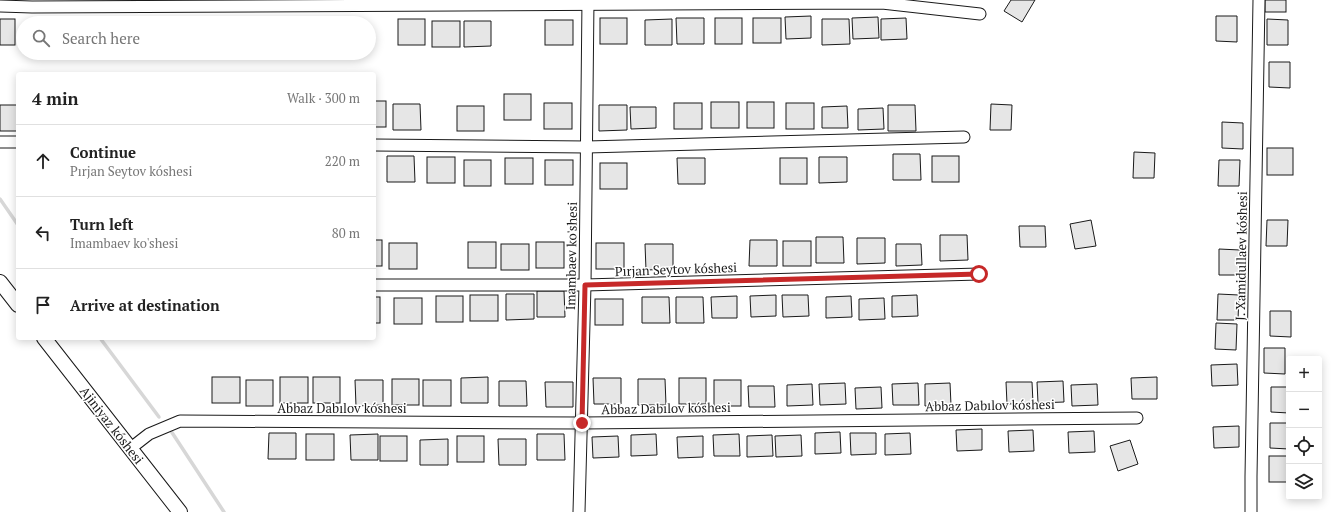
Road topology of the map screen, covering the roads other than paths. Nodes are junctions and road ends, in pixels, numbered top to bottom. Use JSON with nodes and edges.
{"nodes":[{"id":1,"x":1259,"y":0,"type":"edge"},
{"id":2,"x":588,"y":2,"type":"edge"},
{"id":3,"x":0,"y":6,"type":"edge"},
{"id":4,"x":980,"y":14,"type":"dead end"},
{"id":5,"x":964,"y":137,"type":"dead end"},
{"id":6,"x":0,"y":142,"type":"edge"},
{"id":7,"x":16,"y":142,"type":"edge"},
{"id":8,"x":376,"y":145,"type":"edge"},
{"id":9,"x":587,"y":147,"type":"junction"},
{"id":10,"x":979,"y":274,"type":"dead end"},
{"id":11,"x":0,"y":282,"type":"edge"},
{"id":12,"x":376,"y":285,"type":"edge"},
{"id":13,"x":585,"y":285,"type":"junction"},
{"id":14,"x":16,"y":302,"type":"edge"},
{"id":15,"x":46,"y":340,"type":"edge"},
{"id":16,"x":1137,"y":418,"type":"dead end"},
{"id":17,"x":582,"y":423,"type":"junction"},
{"id":18,"x":131,"y":448,"type":"junction"},
{"id":19,"x":180,"y":512,"type":"edge"},
{"id":20,"x":579,"y":512,"type":"edge"},
{"id":21,"x":1251,"y":512,"type":"edge"}],
"edges":[{"from":1,"to":21,"type":"street","name":"J. Xamidullaev kóshesi"},
{"from":2,"to":3,"type":"street"},
{"from":2,"to":4,"type":"street"},
{"from":2,"to":9,"type":"street","name":"Imambaev ko'shesi"},
{"from":5,"to":9,"type":"street"},
{"from":6,"to":7,"type":"street"},
{"from":8,"to":9,"type":"street"},
{"from":9,"to":13,"type":"street","name":"Imambaev ko'shesi"},
{"from":10,"to":13,"type":"street","name":"Pırjan Seytov kóshesi"},
{"from":11,"to":14,"type":"street"},
{"from":12,"to":13,"type":"street","name":"Pırjan Seytov kóshesi"},
{"from":13,"to":17,"type":"street","name":"Imambaev ko'shesi"},
{"from":15,"to":18,"type":"street","name":"Ajiniyaz kóshesi"},
{"from":16,"to":17,"type":"street","name":"Abbaz Dabılov kóshesi"},
{"from":17,"to":18,"type":"street","name":"Abbaz Dabılov kóshesi"},
{"from":17,"to":20,"type":"street","name":"Imambaev ko'shesi"},
{"from":18,"to":19,"type":"street","name":"Ajiniyaz kóshesi"}]}
